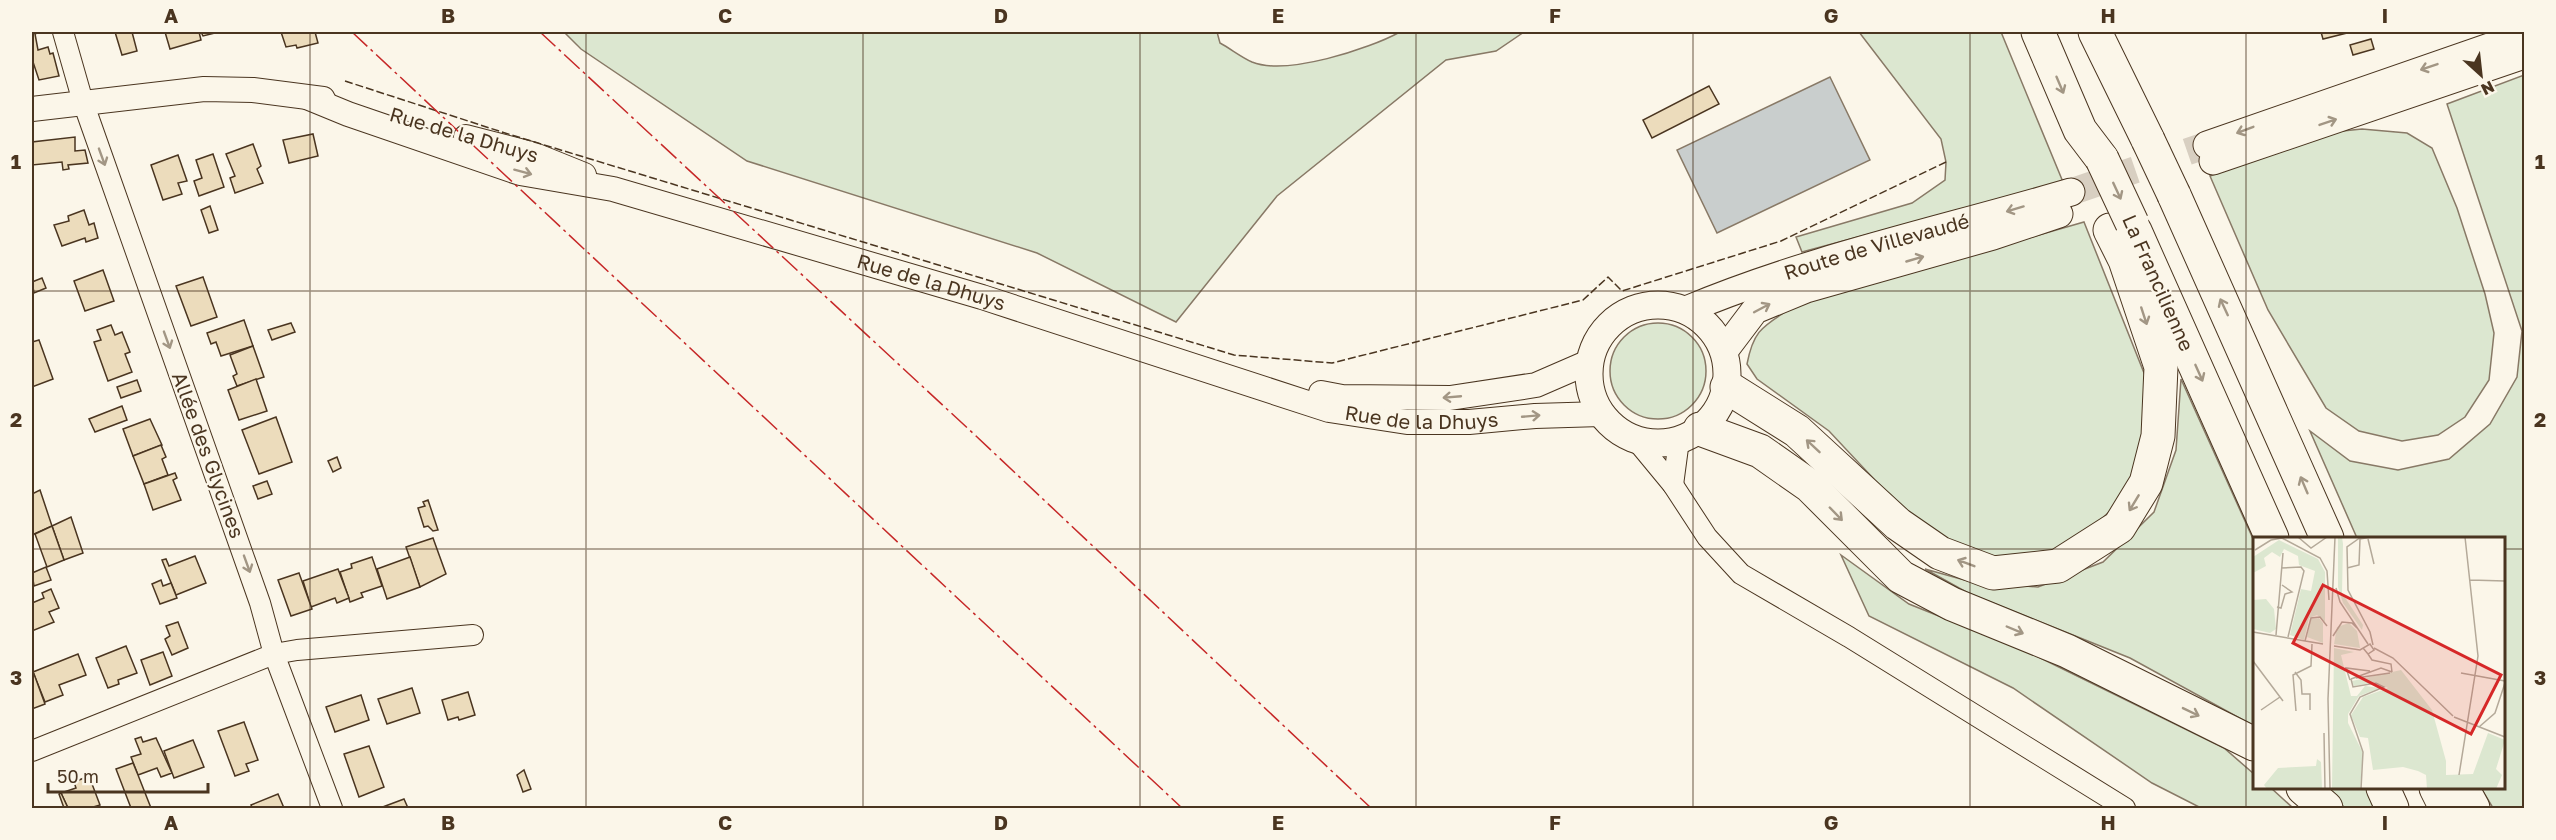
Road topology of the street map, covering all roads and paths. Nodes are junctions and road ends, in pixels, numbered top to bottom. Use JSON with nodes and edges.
{"nodes":[{"id":1,"x":63,"y":32,"type":"edge"},
{"id":2,"x":2038,"y":32,"type":"edge"},
{"id":3,"x":2096,"y":32,"type":"edge"},
{"id":4,"x":2524,"y":35,"type":"edge"},
{"id":5,"x":2524,"y":55,"type":"edge"},
{"id":6,"x":83,"y":102,"type":"junction"},
{"id":7,"x":32,"y":110,"type":"edge"},
{"id":8,"x":2083,"y":181,"type":"junction"},
{"id":9,"x":2121,"y":227,"type":"junction"},
{"id":10,"x":1686,"y":310,"type":"junction"},
{"id":11,"x":1724,"y":351,"type":"junction"},
{"id":12,"x":1589,"y":362,"type":"junction"},
{"id":13,"x":1247,"y":382,"type":"junction"},
{"id":14,"x":1727,"y":387,"type":"junction"},
{"id":15,"x":1601,"y":414,"type":"junction"},
{"id":16,"x":1690,"y":435,"type":"junction"},
{"id":17,"x":1635,"y":440,"type":"junction"},
{"id":18,"x":1673,"y":485,"type":"junction"},
{"id":19,"x":2272,"y":537,"type":"edge"},
{"id":20,"x":2327,"y":537,"type":"edge"},
{"id":21,"x":473,"y":635,"type":"dead end"},
{"id":22,"x":274,"y":654,"type":"junction"},
{"id":23,"x":2253,"y":744,"type":"edge"},
{"id":24,"x":32,"y":751,"type":"edge"},
{"id":25,"x":2304,"y":789,"type":"edge"},
{"id":26,"x":2383,"y":789,"type":"edge"},
{"id":27,"x":2436,"y":789,"type":"edge"},
{"id":28,"x":2463,"y":789,"type":"edge"},
{"id":29,"x":332,"y":808,"type":"edge"},
{"id":30,"x":2125,"y":808,"type":"edge"},
{"id":31,"x":2326,"y":808,"type":"edge"},
{"id":32,"x":2392,"y":808,"type":"edge"},
{"id":33,"x":2446,"y":808,"type":"edge"},
{"id":34,"x":2473,"y":808,"type":"edge"}],
"edges":[{"from":1,"to":6,"type":"street","name":"Allée des Glycines"},
{"from":2,"to":8,"type":"highway","one_way":true},
{"from":20,"to":3,"type":"highway","one_way":true,"bridge":true},
{"from":4,"to":5,"type":"main road","one_way":true},
{"from":6,"to":7,"type":"street","name":"Rue de la Dhuys"},
{"from":6,"to":13,"type":"street","name":"Rue de la Dhuys"},
{"from":6,"to":22,"type":"street","name":"Allée des Glycines","one_way":true},
{"from":8,"to":9,"type":"highway","one_way":true},
{"from":8,"to":10,"type":"main road","name":"Route de Villevaudé","one_way":true},
{"from":11,"to":8,"type":"main road","name":"Route de Villevaudé","one_way":true},
{"from":9,"to":14,"type":"highway","one_way":true},
{"from":9,"to":19,"type":"highway","name":"La Francilienne","one_way":true},
{"from":10,"to":11,"type":"main road"},
{"from":10,"to":12,"type":"main road"},
{"from":11,"to":14,"type":"main road"},
{"from":12,"to":13,"type":"street","name":"Rue de la Dhuys","one_way":true},
{"from":12,"to":15,"type":"main road"},
{"from":13,"to":15,"type":"street","name":"Rue de la Dhuys","one_way":true},
{"from":14,"to":16,"type":"main road"},
{"from":15,"to":17,"type":"main road"},
{"from":16,"to":17,"type":"main road"},
{"from":16,"to":18,"type":"street"},
{"from":16,"to":23,"type":"highway","one_way":true},
{"from":17,"to":18,"type":"street"},
{"from":18,"to":30,"type":"street"},
{"from":21,"to":22,"type":"street"},
{"from":22,"to":24,"type":"street"},
{"from":22,"to":29,"type":"street","name":"Allée des Glycines"},
{"from":25,"to":31,"type":"highway"},
{"from":26,"to":32,"type":"highway"},
{"from":27,"to":33,"type":"highway"},
{"from":28,"to":34,"type":"highway"}]}
